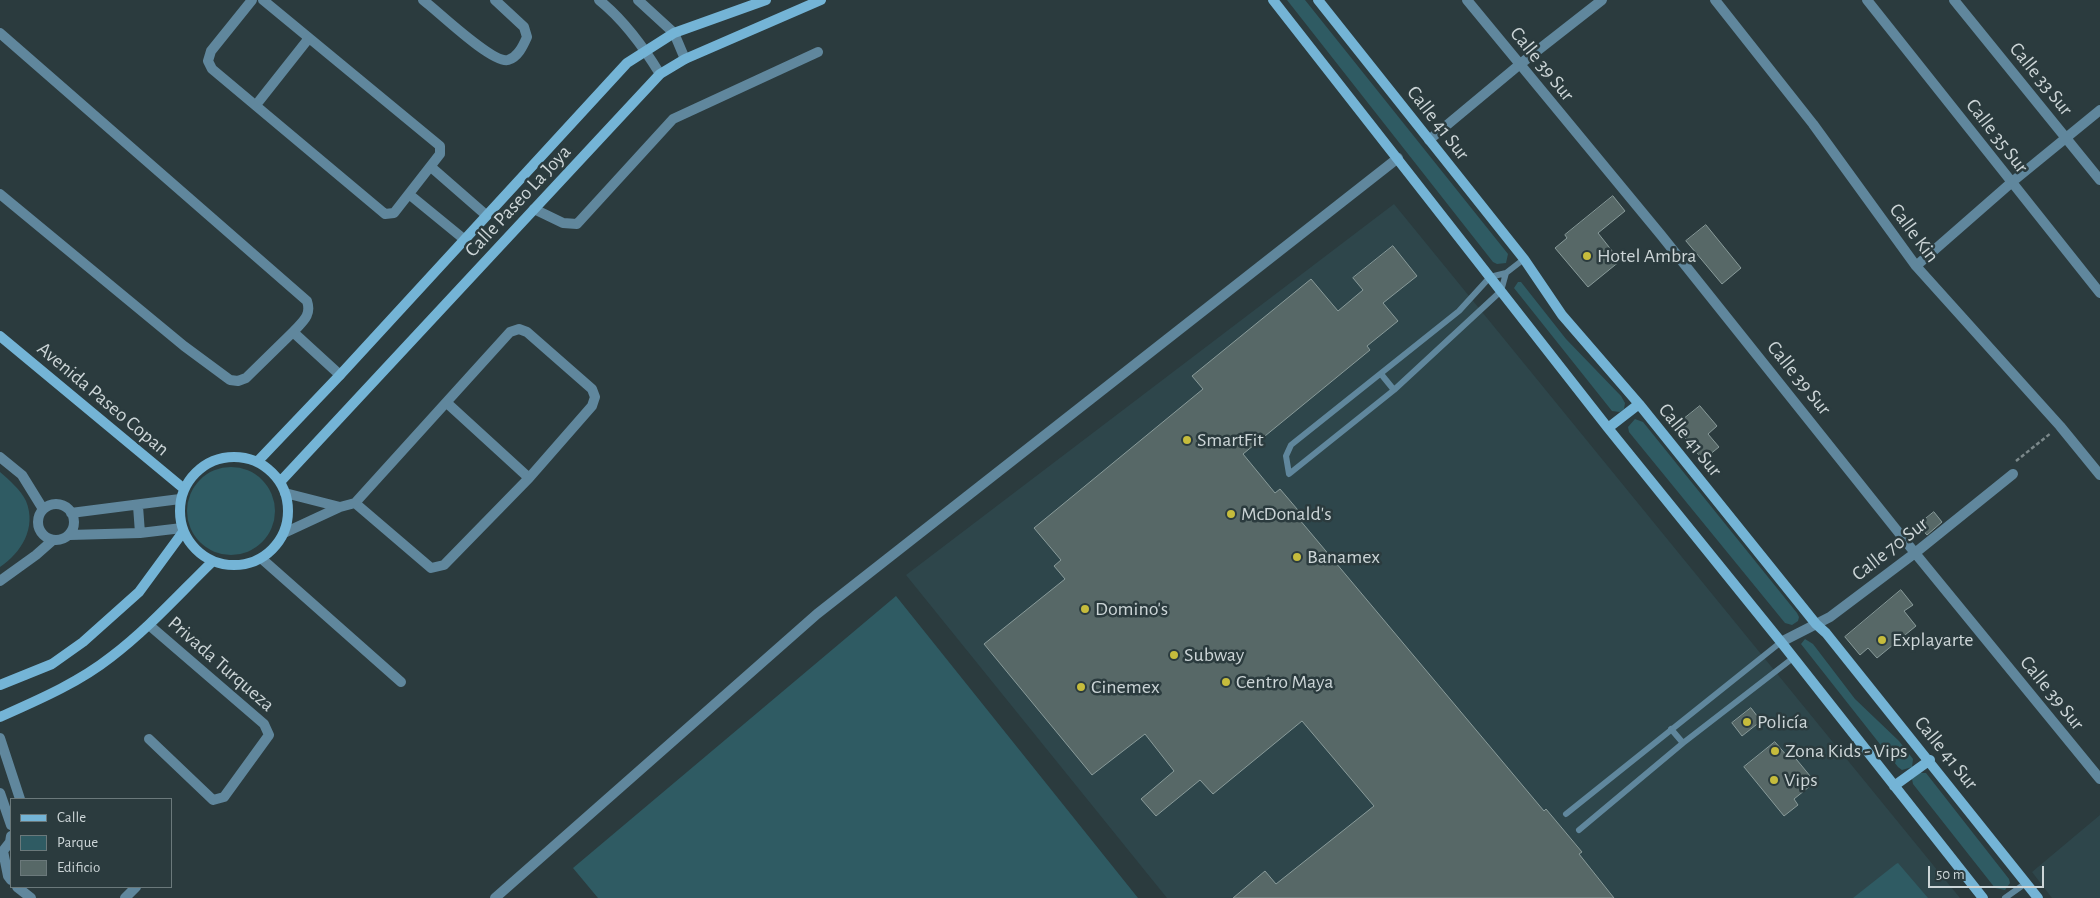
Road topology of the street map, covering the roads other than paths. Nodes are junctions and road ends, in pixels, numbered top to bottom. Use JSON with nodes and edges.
{"nodes":[{"id":1,"x":252,"y":0,"type":"edge"},
{"id":2,"x":262,"y":0,"type":"edge"},
{"id":3,"x":423,"y":0,"type":"edge"},
{"id":4,"x":494,"y":0,"type":"edge"},
{"id":5,"x":638,"y":0,"type":"edge"},
{"id":6,"x":822,"y":0,"type":"edge"},
{"id":7,"x":1273,"y":0,"type":"edge"},
{"id":8,"x":1318,"y":0,"type":"edge"},
{"id":9,"x":1467,"y":0,"type":"edge"},
{"id":10,"x":1602,"y":0,"type":"edge"},
{"id":11,"x":1715,"y":0,"type":"edge"},
{"id":12,"x":1867,"y":0,"type":"edge"},
{"id":13,"x":1954,"y":0,"type":"edge"},
{"id":14,"x":761,"y":1,"type":"edge"},
{"id":15,"x":606,"y":2,"type":"edge"},
{"id":16,"x":0,"y":33,"type":"edge"},
{"id":17,"x":674,"y":33,"type":"junction"},
{"id":18,"x":309,"y":38,"type":"junction"},
{"id":19,"x":645,"y":50,"type":"junction"},
{"id":20,"x":818,"y":52,"type":"dead end"},
{"id":21,"x":685,"y":59,"type":"junction"},
{"id":22,"x":1519,"y":65,"type":"junction"},
{"id":23,"x":660,"y":74,"type":"junction"},
{"id":24,"x":256,"y":105,"type":"junction"},
{"id":25,"x":2100,"y":110,"type":"edge"},
{"id":26,"x":2065,"y":137,"type":"junction"},
{"id":27,"x":1429,"y":140,"type":"junction"},
{"id":28,"x":1398,"y":158,"type":"junction"},
{"id":29,"x":431,"y":167,"type":"junction"},
{"id":30,"x":2100,"y":180,"type":"edge"},
{"id":31,"x":2012,"y":182,"type":"junction"},
{"id":32,"x":0,"y":194,"type":"edge"},
{"id":33,"x":410,"y":195,"type":"junction"},
{"id":34,"x":534,"y":209,"type":"junction"},
{"id":35,"x":486,"y":215,"type":"junction"},
{"id":36,"x":465,"y":240,"type":"junction"},
{"id":37,"x":1524,"y":260,"type":"junction"},
{"id":38,"x":1916,"y":266,"type":"junction"},
{"id":39,"x":1506,"y":273,"type":"junction"},
{"id":40,"x":1490,"y":277,"type":"junction"},
{"id":41,"x":1501,"y":291,"type":"junction"},
{"id":42,"x":2100,"y":293,"type":"edge"},
{"id":43,"x":293,"y":332,"type":"junction"},
{"id":44,"x":0,"y":336,"type":"edge"},
{"id":45,"x":1381,"y":374,"type":"junction"},
{"id":46,"x":340,"y":375,"type":"junction"},
{"id":47,"x":1394,"y":390,"type":"junction"},
{"id":48,"x":447,"y":403,"type":"junction"},
{"id":49,"x":1639,"y":404,"type":"junction"},
{"id":50,"x":1608,"y":428,"type":"junction"},
{"id":51,"x":0,"y":456,"type":"edge"},
{"id":52,"x":257,"y":462,"type":"junction"},
{"id":53,"x":2013,"y":474,"type":"road end"},
{"id":54,"x":2100,"y":475,"type":"edge"},
{"id":55,"x":529,"y":478,"type":"junction"},
{"id":56,"x":280,"y":482,"type":"junction"},
{"id":57,"x":183,"y":488,"type":"junction"},
{"id":58,"x":285,"y":493,"type":"junction"},
{"id":59,"x":180,"y":499,"type":"junction"},
{"id":60,"x":355,"y":503,"type":"junction"},
{"id":61,"x":138,"y":506,"type":"junction"},
{"id":62,"x":340,"y":507,"type":"junction"},
{"id":63,"x":42,"y":509,"type":"junction"},
{"id":64,"x":72,"y":513,"type":"junction"},
{"id":65,"x":183,"y":530,"type":"junction"},
{"id":66,"x":140,"y":533,"type":"junction"},
{"id":67,"x":284,"y":533,"type":"junction"},
{"id":68,"x":70,"y":535,"type":"junction"},
{"id":69,"x":52,"y":540,"type":"junction"},
{"id":70,"x":1915,"y":553,"type":"junction"},
{"id":71,"x":262,"y":560,"type":"junction"},
{"id":72,"x":212,"y":562,"type":"junction"},
{"id":73,"x":0,"y":581,"type":"edge"},
{"id":74,"x":1816,"y":624,"type":"junction"},
{"id":75,"x":150,"y":625,"type":"junction"},
{"id":76,"x":1781,"y":642,"type":"junction"},
{"id":77,"x":1793,"y":658,"type":"junction"},
{"id":78,"x":401,"y":682,"type":"dead end"},
{"id":79,"x":0,"y":685,"type":"edge"},
{"id":80,"x":0,"y":717,"type":"edge"},
{"id":81,"x":1671,"y":729,"type":"junction"},
{"id":82,"x":0,"y":738,"type":"edge"},
{"id":83,"x":150,"y":740,"type":"dead end"},
{"id":84,"x":1683,"y":742,"type":"junction"},
{"id":85,"x":1930,"y":760,"type":"junction"},
{"id":86,"x":2100,"y":779,"type":"edge"},
{"id":87,"x":1894,"y":786,"type":"junction"},
{"id":88,"x":0,"y":793,"type":"edge"},
{"id":89,"x":20,"y":798,"type":"edge"},
{"id":90,"x":1566,"y":814,"type":"dead end"},
{"id":91,"x":10,"y":822,"type":"edge"},
{"id":92,"x":1579,"y":830,"type":"dead end"},
{"id":93,"x":10,"y":842,"type":"edge"},
{"id":94,"x":2,"y":852,"type":"edge"},
{"id":95,"x":10,"y":879,"type":"edge"},
{"id":96,"x":2026,"y":883,"type":"junction"},
{"id":97,"x":18,"y":888,"type":"edge"},
{"id":98,"x":31,"y":898,"type":"edge"},
{"id":99,"x":495,"y":898,"type":"edge"},
{"id":100,"x":1983,"y":898,"type":"edge"},
{"id":101,"x":2005,"y":898,"type":"edge"},
{"id":102,"x":2038,"y":898,"type":"edge"}],
"edges":[{"from":1,"to":24,"type":"street"},
{"from":2,"to":18,"type":"street"},
{"from":3,"to":4,"type":"street"},
{"from":5,"to":17,"type":"street"},
{"from":6,"to":21,"type":"main road","name":"Calle Paseo La Joya"},
{"from":7,"to":28,"type":"main road"},
{"from":8,"to":27,"type":"main road","name":"Calle 41 Sur"},
{"from":9,"to":22,"type":"street","name":"Calle 39 Sur"},
{"from":10,"to":22,"type":"street"},
{"from":11,"to":38,"type":"street","name":"Calle Kin"},
{"from":12,"to":31,"type":"street","name":"Calle 35 Sur"},
{"from":13,"to":26,"type":"street","name":"Calle 33 Sur"},
{"from":14,"to":17,"type":"main road","name":"Calle Paseo La Joya"},
{"from":15,"to":19,"type":"street"},
{"from":16,"to":43,"type":"street"},
{"from":17,"to":19,"type":"main road","name":"Calle Paseo La Joya"},
{"from":17,"to":21,"type":"street"},
{"from":18,"to":24,"type":"street"},
{"from":18,"to":29,"type":"street"},
{"from":19,"to":23,"type":"street"},
{"from":19,"to":35,"type":"main road","name":"Calle Paseo La Joya"},
{"from":20,"to":34,"type":"street"},
{"from":21,"to":23,"type":"main road","name":"Calle Paseo La Joya"},
{"from":22,"to":27,"type":"street"},
{"from":22,"to":70,"type":"street","name":"Calle 39 Sur"},
{"from":23,"to":34,"type":"main road","name":"Calle Paseo La Joya"},
{"from":24,"to":33,"type":"street"},
{"from":25,"to":26,"type":"street"},
{"from":26,"to":30,"type":"street","name":"Calle 33 Sur"},
{"from":26,"to":31,"type":"street"},
{"from":27,"to":37,"type":"main road","name":"Calle 41 Sur"},
{"from":28,"to":40,"type":"main road"},
{"from":28,"to":99,"type":"street"},
{"from":29,"to":33,"type":"street"},
{"from":29,"to":35,"type":"street"},
{"from":31,"to":38,"type":"street"},
{"from":31,"to":42,"type":"street","name":"Calle 35 Sur"},
{"from":32,"to":43,"type":"street"},
{"from":33,"to":36,"type":"street"},
{"from":34,"to":56,"type":"main road","name":"Calle Paseo La Joya"},
{"from":35,"to":36,"type":"main road","name":"Calle Paseo La Joya"},
{"from":36,"to":46,"type":"main road","name":"Calle Paseo La Joya"},
{"from":37,"to":39,"type":"lane"},
{"from":37,"to":49,"type":"main road","name":"Calle 41 Sur"},
{"from":38,"to":54,"type":"street","name":"Calle Kin"},
{"from":39,"to":40,"type":"lane"},
{"from":39,"to":41,"type":"lane"},
{"from":40,"to":41,"type":"main road"},
{"from":40,"to":45,"type":"lane"},
{"from":41,"to":47,"type":"lane"},
{"from":41,"to":50,"type":"main road"},
{"from":43,"to":46,"type":"street"},
{"from":44,"to":57,"type":"main road","name":"Avenida Paseo Copan"},
{"from":45,"to":47,"type":"lane"},
{"from":45,"to":47,"type":"lane"},
{"from":46,"to":52,"type":"main road","name":"Calle Paseo La Joya"},
{"from":48,"to":55,"type":"street"},
{"from":48,"to":55,"type":"street"},
{"from":48,"to":60,"type":"street"},
{"from":49,"to":50,"type":"main road"},
{"from":49,"to":74,"type":"main road","name":"Calle 41 Sur"},
{"from":50,"to":76,"type":"main road"},
{"from":51,"to":63,"type":"street"},
{"from":52,"to":56,"type":"main road"},
{"from":52,"to":57,"type":"main road"},
{"from":53,"to":70,"type":"street","name":"Calle 70 Sur"},
{"from":55,"to":60,"type":"street"},
{"from":56,"to":58,"type":"main road"},
{"from":57,"to":59,"type":"main road"},
{"from":58,"to":62,"type":"street"},
{"from":58,"to":67,"type":"main road"},
{"from":59,"to":61,"type":"street"},
{"from":59,"to":65,"type":"main road"},
{"from":60,"to":62,"type":"street"},
{"from":61,"to":64,"type":"street"},
{"from":61,"to":66,"type":"street"},
{"from":62,"to":67,"type":"street"},
{"from":63,"to":64,"type":"street"},
{"from":63,"to":69,"type":"street"},
{"from":64,"to":68,"type":"street"},
{"from":65,"to":66,"type":"street"},
{"from":65,"to":72,"type":"main road"},
{"from":65,"to":79,"type":"main road"},
{"from":66,"to":68,"type":"street"},
{"from":67,"to":71,"type":"main road"},
{"from":68,"to":69,"type":"street"},
{"from":69,"to":73,"type":"street"},
{"from":70,"to":74,"type":"street","name":"Calle 70 Sur"},
{"from":70,"to":86,"type":"street","name":"Calle 39 Sur"},
{"from":71,"to":72,"type":"main road"},
{"from":71,"to":78,"type":"street"},
{"from":72,"to":75,"type":"main road"},
{"from":74,"to":76,"type":"street","name":"Calle 70 Sur"},
{"from":74,"to":85,"type":"main road","name":"Calle 41 Sur"},
{"from":75,"to":80,"type":"main road"},
{"from":75,"to":83,"type":"street","name":"Privada Turqueza"},
{"from":76,"to":77,"type":"main road"},
{"from":76,"to":81,"type":"lane"},
{"from":77,"to":84,"type":"lane"},
{"from":77,"to":87,"type":"main road"},
{"from":81,"to":84,"type":"lane"},
{"from":81,"to":90,"type":"lane"},
{"from":82,"to":89,"type":"street"},
{"from":84,"to":92,"type":"lane"},
{"from":85,"to":87,"type":"main road"},
{"from":85,"to":96,"type":"main road","name":"Calle 41 Sur"},
{"from":87,"to":100,"type":"main road"},
{"from":88,"to":91,"type":"street"},
{"from":93,"to":94,"type":"street"},
{"from":94,"to":95,"type":"street"},
{"from":96,"to":101,"type":"lane"},
{"from":96,"to":102,"type":"main road","name":"Calle 41 Sur"},
{"from":97,"to":98,"type":"street"}]}
